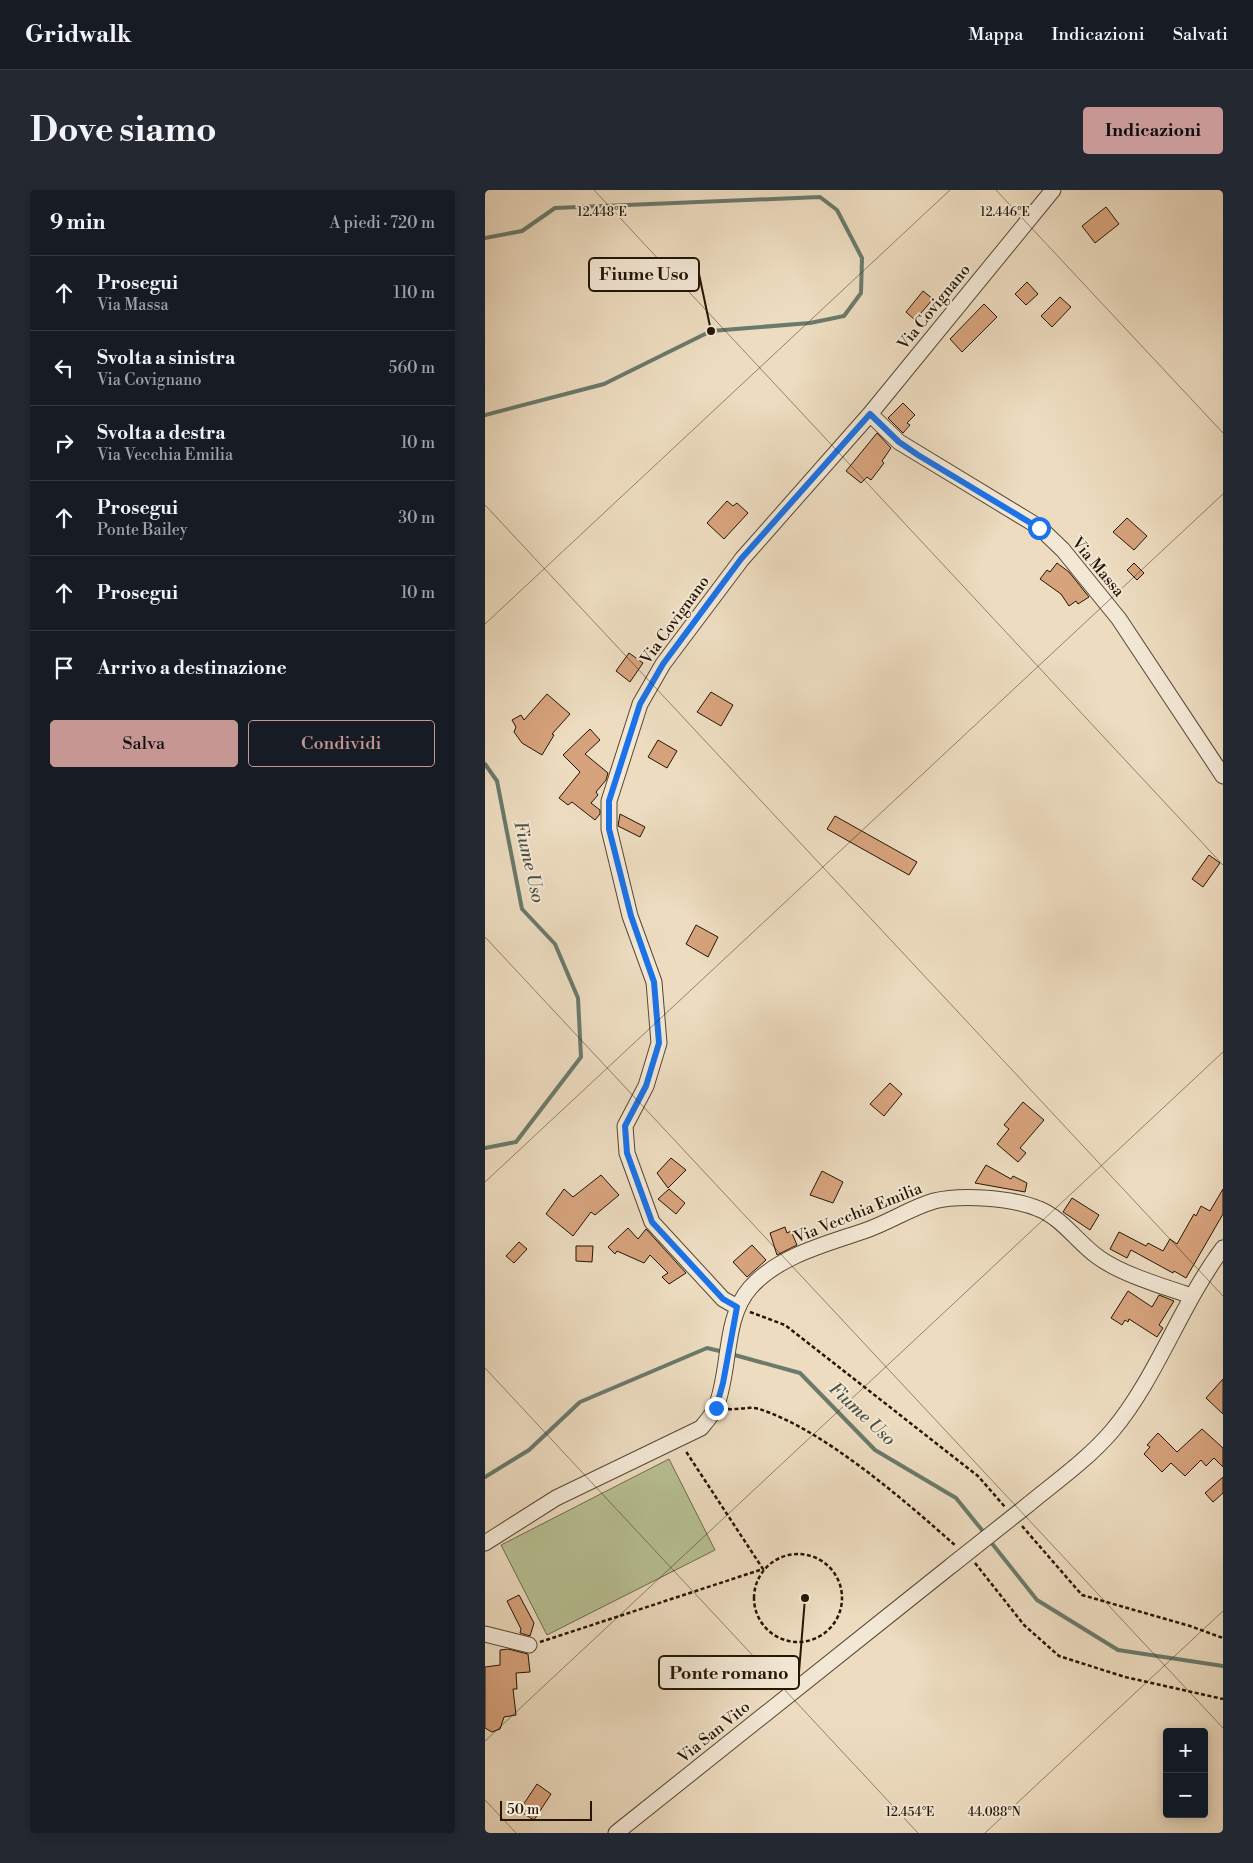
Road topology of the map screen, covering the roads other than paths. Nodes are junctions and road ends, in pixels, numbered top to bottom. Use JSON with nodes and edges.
{"nodes":[{"id":1,"x":1053,"y":190,"type":"edge"},
{"id":2,"x":870,"y":414,"type":"junction"},
{"id":3,"x":1223,"y":776,"type":"edge"},
{"id":4,"x":1223,"y":1248,"type":"edge"},
{"id":5,"x":1192,"y":1296,"type":"junction"},
{"id":6,"x":737,"y":1307,"type":"junction"},
{"id":7,"x":485,"y":1543,"type":"edge"},
{"id":8,"x":485,"y":1634,"type":"edge"},
{"id":9,"x":529,"y":1645,"type":"road end"},
{"id":10,"x":616,"y":1833,"type":"edge"}],
"edges":[{"from":1,"to":2,"type":"street","name":"Via Covignano"},
{"from":2,"to":3,"type":"street","name":"Via Massa"},
{"from":2,"to":6,"type":"street","name":"Via Covignano"},
{"from":4,"to":5,"type":"street","name":"Via San Vito"},
{"from":5,"to":6,"type":"street","name":"Via Vecchia Emilia"},
{"from":5,"to":10,"type":"street","name":"Via San Vito","bridge":true},
{"from":6,"to":7,"type":"street","name":"Via Vecchia Emilia"},
{"from":8,"to":9,"type":"street"}]}
